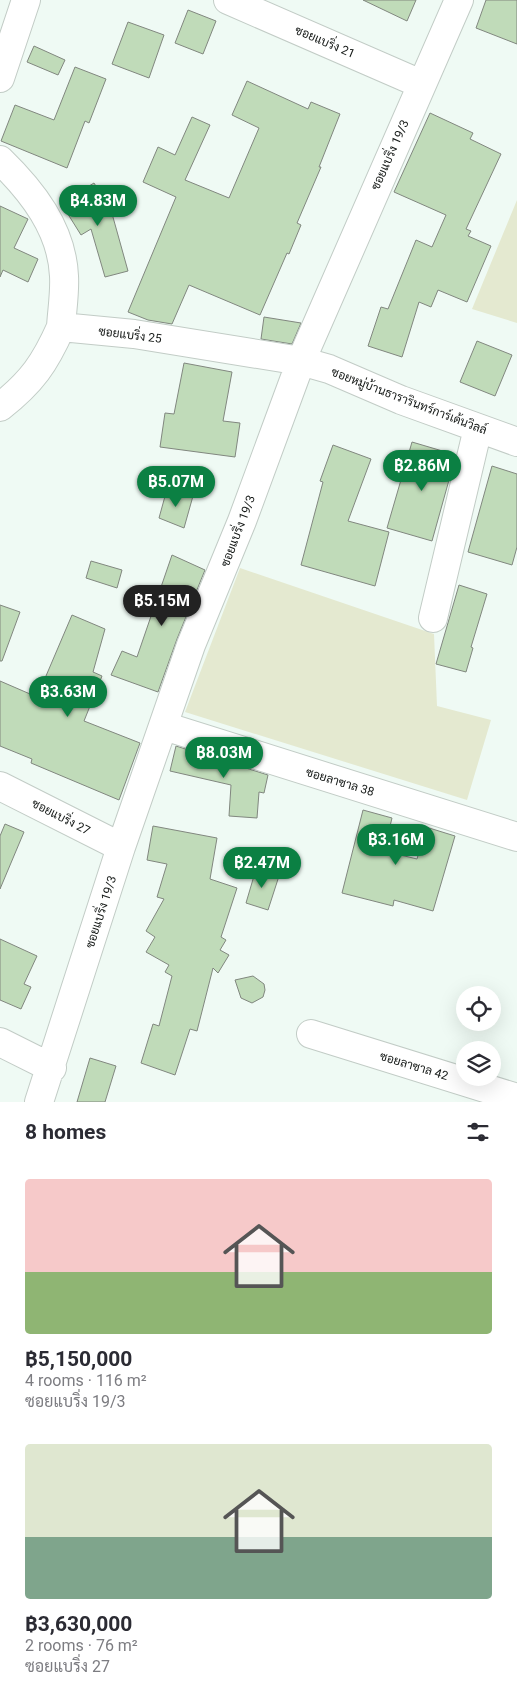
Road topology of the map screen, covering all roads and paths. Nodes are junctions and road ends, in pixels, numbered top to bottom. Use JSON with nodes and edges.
{"nodes":[{"id":1,"x":26,"y":0,"type":"edge"},
{"id":2,"x":228,"y":0,"type":"edge"},
{"id":3,"x":459,"y":0,"type":"edge"},
{"id":4,"x":0,"y":78,"type":"edge"},
{"id":5,"x":421,"y":84,"type":"junction"},
{"id":6,"x":0,"y":160,"type":"edge"},
{"id":7,"x":61,"y":327,"type":"junction"},
{"id":8,"x":301,"y":361,"type":"junction"},
{"id":9,"x":0,"y":407,"type":"edge"},
{"id":10,"x":478,"y":428,"type":"junction"},
{"id":11,"x":517,"y":442,"type":"edge"},
{"id":12,"x":433,"y":618,"type":"dead end"},
{"id":13,"x":164,"y":726,"type":"junction"},
{"id":14,"x":0,"y":786,"type":"edge"},
{"id":15,"x":517,"y":837,"type":"edge"},
{"id":16,"x":122,"y":847,"type":"junction"},
{"id":17,"x":311,"y":1034,"type":"dead end"},
{"id":18,"x":0,"y":1042,"type":"edge"},
{"id":19,"x":52,"y":1068,"type":"junction"},
{"id":20,"x":517,"y":1098,"type":"edge"},
{"id":21,"x":39,"y":1102,"type":"edge"}],
"edges":[{"from":1,"to":4,"type":"street"},
{"from":2,"to":5,"type":"street","name":"ซอยแบริ่ง 21"},
{"from":3,"to":5,"type":"street","name":"ซอยแบริ่ง 19/3"},
{"from":5,"to":8,"type":"street","name":"ซอยแบริ่ง 19/3"},
{"from":6,"to":7,"type":"street"},
{"from":7,"to":8,"type":"street","name":"ซอยแบริ่ง 25"},
{"from":7,"to":9,"type":"street"},
{"from":8,"to":10,"type":"street","name":"ซอยหมู่บ้านธารารินทร์การ์เด้นวิลล์"},
{"from":8,"to":13,"type":"street","name":"ซอยแบริ่ง 19/3"},
{"from":10,"to":11,"type":"street","name":"ซอยหมู่บ้านธารารินทร์การ์เด้นวิลล์"},
{"from":10,"to":12,"type":"street"},
{"from":13,"to":15,"type":"street","name":"ซอยลาซาล 38"},
{"from":13,"to":16,"type":"street","name":"ซอยแบริ่ง 19/3"},
{"from":14,"to":16,"type":"street","name":"ซอยแบริ่ง 27"},
{"from":16,"to":19,"type":"street","name":"ซอยแบริ่ง 19/3"},
{"from":17,"to":20,"type":"street","name":"ซอยลาซาล 42"},
{"from":18,"to":19,"type":"street"},
{"from":19,"to":21,"type":"street","name":"ซอยแบริ่ง 19/3"}]}
